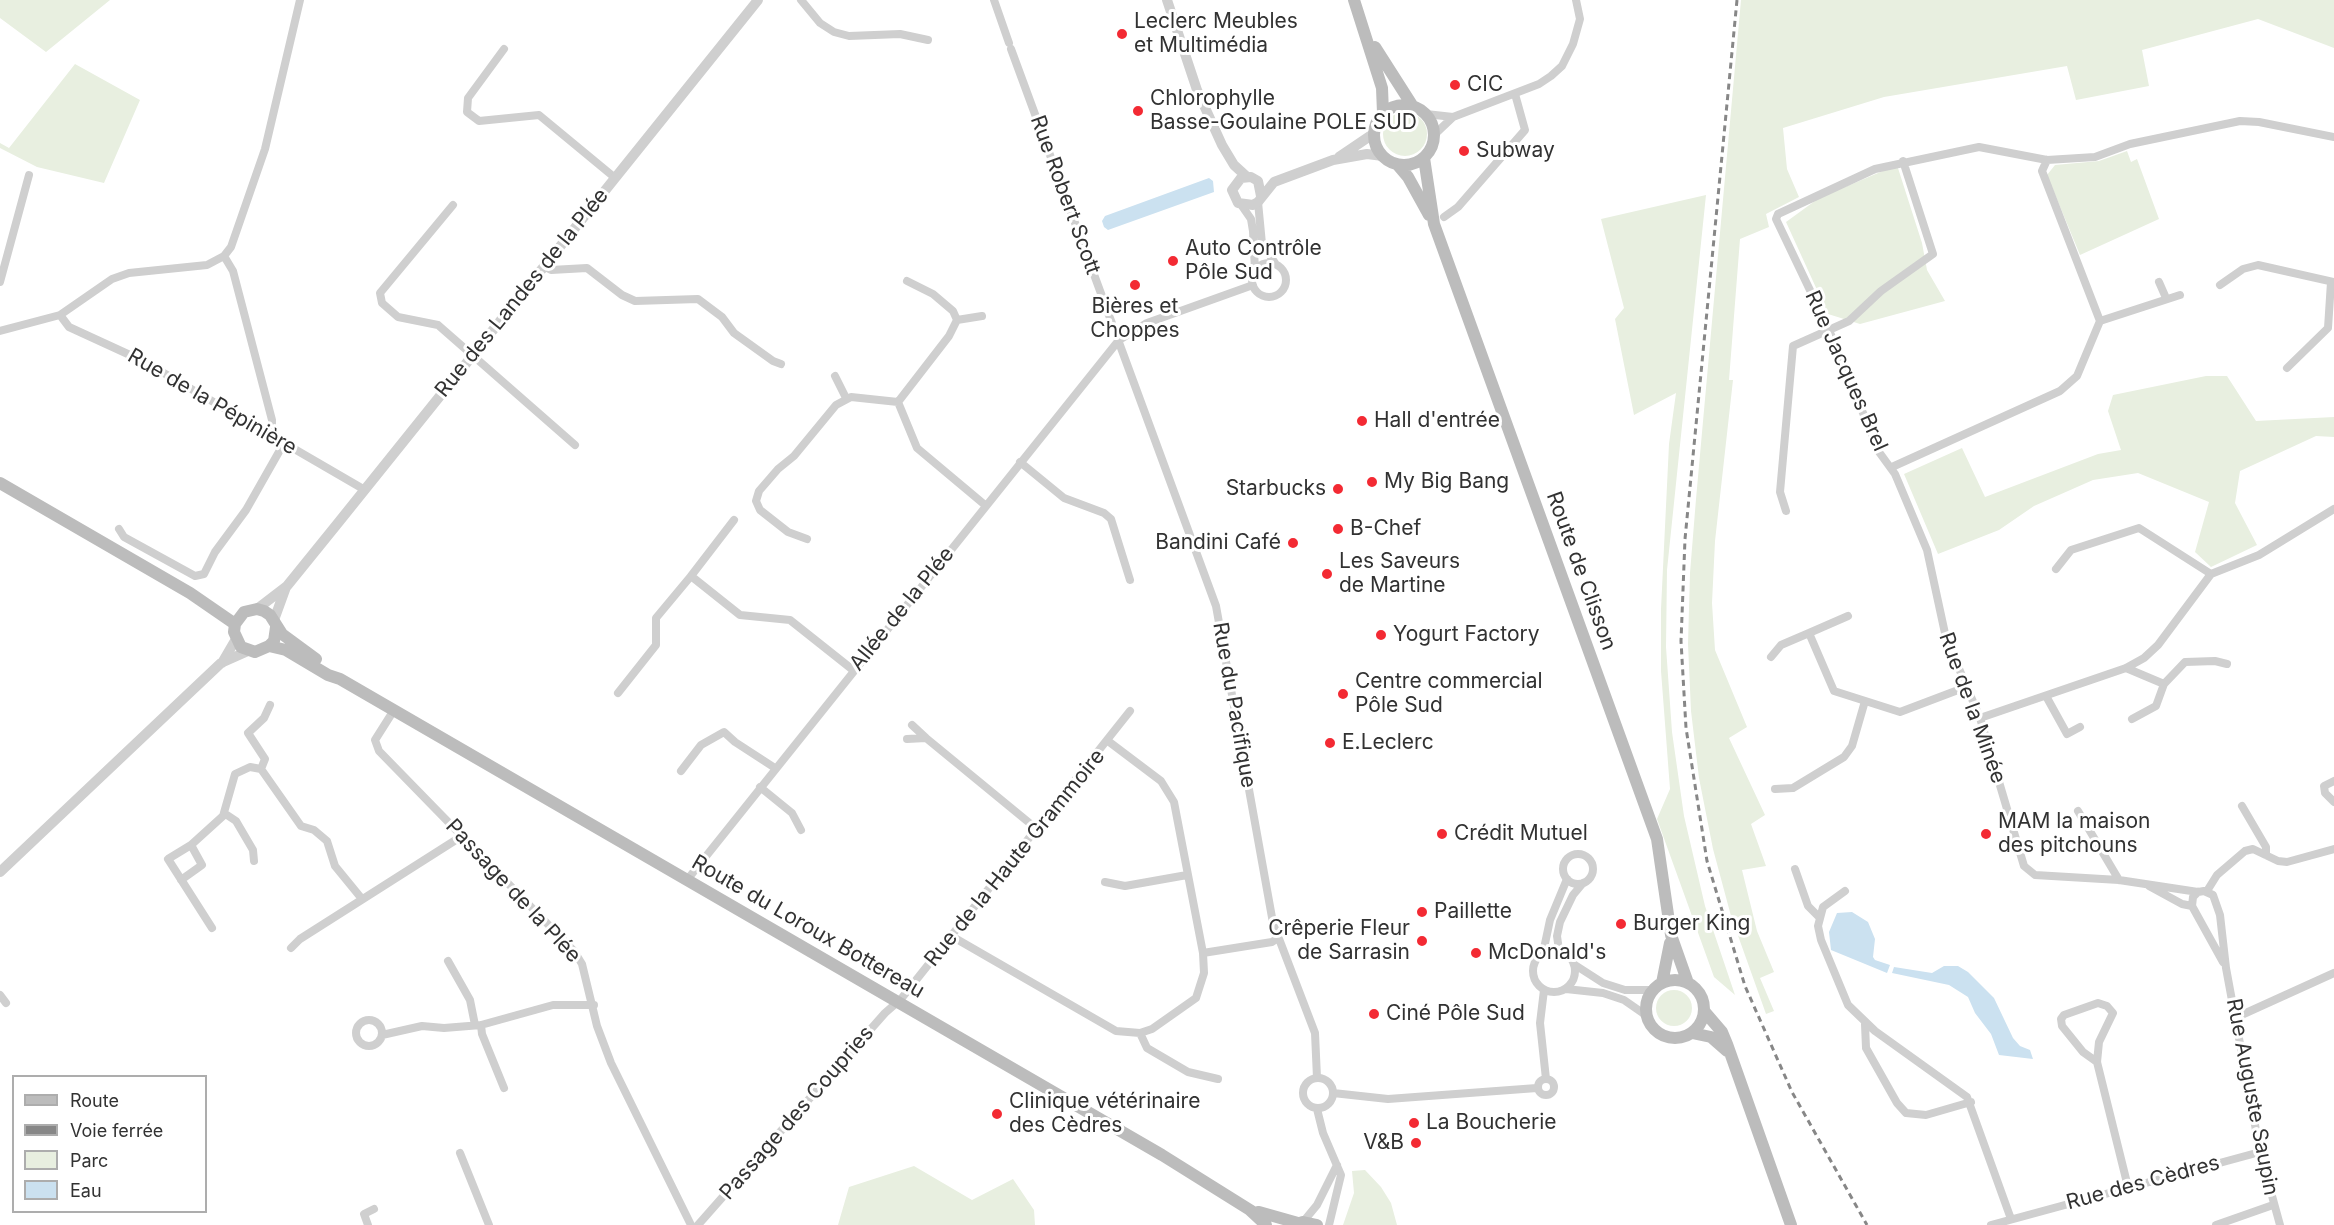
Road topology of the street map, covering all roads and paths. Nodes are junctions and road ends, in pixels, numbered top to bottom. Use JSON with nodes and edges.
{"nodes":[{"id":1,"x":300,"y":0,"type":"edge"},
{"id":2,"x":758,"y":0,"type":"edge"},
{"id":3,"x":801,"y":0,"type":"edge"},
{"id":4,"x":994,"y":0,"type":"edge"},
{"id":5,"x":1167,"y":0,"type":"edge"},
{"id":6,"x":1354,"y":0,"type":"edge"},
{"id":7,"x":1576,"y":0,"type":"edge"},
{"id":8,"x":1365,"y":33,"type":"junction"},
{"id":9,"x":928,"y":40,"type":"dead end"},
{"id":10,"x":504,"y":49,"type":"dead end"},
{"id":11,"x":1515,"y":94,"type":"junction"},
{"id":12,"x":1412,"y":105,"type":"junction"},
{"id":13,"x":1383,"y":113,"type":"junction"},
{"id":14,"x":1426,"y":114,"type":"junction"},
{"id":15,"x":1453,"y":117,"type":"junction"},
{"id":16,"x":1373,"y":134,"type":"junction"},
{"id":17,"x":1434,"y":135,"type":"junction"},
{"id":18,"x":2334,"y":137,"type":"edge"},
{"id":19,"x":1383,"y":156,"type":"junction"},
{"id":20,"x":1424,"y":158,"type":"junction"},
{"id":21,"x":1333,"y":160,"type":"junction"},
{"id":22,"x":2047,"y":160,"type":"junction"},
{"id":23,"x":1903,"y":161,"type":"junction"},
{"id":24,"x":1397,"y":164,"type":"junction"},
{"id":25,"x":1234,"y":165,"type":"junction"},
{"id":26,"x":29,"y":175,"type":"dead end"},
{"id":27,"x":615,"y":177,"type":"junction"},
{"id":28,"x":1249,"y":177,"type":"junction"},
{"id":29,"x":1236,"y":182,"type":"junction"},
{"id":30,"x":1271,"y":183,"type":"junction"},
{"id":31,"x":1259,"y":199,"type":"junction"},
{"id":32,"x":453,"y":205,"type":"dead end"},
{"id":33,"x":1242,"y":206,"type":"junction"},
{"id":34,"x":1439,"y":220,"type":"junction"},
{"id":35,"x":224,"y":256,"type":"junction"},
{"id":36,"x":1275,"y":264,"type":"junction"},
{"id":37,"x":543,"y":266,"type":"junction"},
{"id":38,"x":1255,"y":270,"type":"junction"},
{"id":39,"x":907,"y":281,"type":"dead end"},
{"id":40,"x":0,"y":282,"type":"edge"},
{"id":41,"x":2159,"y":282,"type":"dead end"},
{"id":42,"x":2333,"y":282,"type":"edge"},
{"id":43,"x":1253,"y":285,"type":"junction"},
{"id":44,"x":2220,"y":285,"type":"dead end"},
{"id":45,"x":2180,"y":295,"type":"dead end"},
{"id":46,"x":2166,"y":298,"type":"junction"},
{"id":47,"x":60,"y":315,"type":"junction"},
{"id":48,"x":982,"y":316,"type":"dead end"},
{"id":49,"x":957,"y":320,"type":"junction"},
{"id":50,"x":2100,"y":321,"type":"junction"},
{"id":51,"x":1829,"y":330,"type":"junction"},
{"id":52,"x":0,"y":331,"type":"edge"},
{"id":53,"x":1119,"y":340,"type":"junction"},
{"id":54,"x":473,"y":354,"type":"junction"},
{"id":55,"x":781,"y":364,"type":"dead end"},
{"id":56,"x":2287,"y":368,"type":"dead end"},
{"id":57,"x":834,"y":376,"type":"dead end"},
{"id":58,"x":846,"y":398,"type":"junction"},
{"id":59,"x":898,"y":402,"type":"junction"},
{"id":60,"x":272,"y":436,"type":"junction"},
{"id":61,"x":284,"y":443,"type":"junction"},
{"id":62,"x":575,"y":445,"type":"dead end"},
{"id":63,"x":1020,"y":462,"type":"junction"},
{"id":64,"x":1892,"y":467,"type":"junction"},
{"id":65,"x":0,"y":483,"type":"edge"},
{"id":66,"x":365,"y":490,"type":"junction"},
{"id":67,"x":985,"y":505,"type":"junction"},
{"id":68,"x":2334,"y":509,"type":"edge"},
{"id":69,"x":1786,"y":512,"type":"dead end"},
{"id":70,"x":734,"y":520,"type":"dead end"},
{"id":71,"x":1916,"y":524,"type":"joint"},
{"id":72,"x":119,"y":530,"type":"dead end"},
{"id":73,"x":807,"y":539,"type":"dead end"},
{"id":74,"x":2056,"y":569,"type":"dead end"},
{"id":75,"x":2211,"y":574,"type":"junction"},
{"id":76,"x":691,"y":576,"type":"junction"},
{"id":77,"x":1131,"y":580,"type":"dead end"},
{"id":78,"x":287,"y":586,"type":"junction"},
{"id":79,"x":257,"y":609,"type":"junction"},
{"id":80,"x":1848,"y":616,"type":"dead end"},
{"id":81,"x":237,"y":620,"type":"junction"},
{"id":82,"x":275,"y":624,"type":"junction"},
{"id":83,"x":1809,"y":633,"type":"junction"},
{"id":84,"x":236,"y":639,"type":"junction"},
{"id":85,"x":269,"y":646,"type":"junction"},
{"id":86,"x":248,"y":651,"type":"junction"},
{"id":87,"x":1771,"y":657,"type":"dead end"},
{"id":88,"x":221,"y":663,"type":"junction"},
{"id":89,"x":2227,"y":664,"type":"dead end"},
{"id":90,"x":2127,"y":668,"type":"junction"},
{"id":91,"x":853,"y":670,"type":"junction"},
{"id":92,"x":340,"y":679,"type":"junction"},
{"id":93,"x":2164,"y":684,"type":"junction"},
{"id":94,"x":1966,"y":687,"type":"junction"},
{"id":95,"x":618,"y":693,"type":"dead end"},
{"id":96,"x":2046,"y":696,"type":"junction"},
{"id":97,"x":1865,"y":701,"type":"junction"},
{"id":98,"x":270,"y":705,"type":"dead end"},
{"id":99,"x":394,"y":710,"type":"junction"},
{"id":100,"x":1130,"y":711,"type":"dead end"},
{"id":101,"x":1980,"y":718,"type":"junction"},
{"id":102,"x":2132,"y":719,"type":"dead end"},
{"id":103,"x":912,"y":725,"type":"dead end"},
{"id":104,"x":2080,"y":727,"type":"dead end"},
{"id":105,"x":926,"y":738,"type":"junction"},
{"id":106,"x":907,"y":739,"type":"dead end"},
{"id":107,"x":1108,"y":741,"type":"junction"},
{"id":108,"x":776,"y":768,"type":"junction"},
{"id":109,"x":261,"y":769,"type":"junction"},
{"id":110,"x":681,"y":771,"type":"dead end"},
{"id":111,"x":2334,"y":781,"type":"edge"},
{"id":112,"x":760,"y":787,"type":"junction"},
{"id":113,"x":1775,"y":789,"type":"dead end"},
{"id":114,"x":2334,"y":802,"type":"edge"},
{"id":115,"x":2242,"y":806,"type":"dead end"},
{"id":116,"x":2078,"y":811,"type":"dead end"},
{"id":117,"x":224,"y":813,"type":"junction"},
{"id":118,"x":801,"y":830,"type":"dead end"},
{"id":119,"x":1038,"y":830,"type":"junction"},
{"id":120,"x":462,"y":836,"type":"junction"},
{"id":121,"x":191,"y":845,"type":"junction"},
{"id":122,"x":2334,"y":849,"type":"edge"},
{"id":123,"x":2266,"y":855,"type":"junction"},
{"id":124,"x":254,"y":861,"type":"dead end"},
{"id":125,"x":1795,"y":868,"type":"dead end"},
{"id":126,"x":0,"y":872,"type":"edge"},
{"id":127,"x":1187,"y":875,"type":"junction"},
{"id":128,"x":1567,"y":879,"type":"junction"},
{"id":129,"x":2119,"y":879,"type":"junction"},
{"id":130,"x":181,"y":880,"type":"junction"},
{"id":131,"x":687,"y":880,"type":"junction"},
{"id":132,"x":1105,"y":882,"type":"dead end"},
{"id":133,"x":1583,"y":883,"type":"junction"},
{"id":134,"x":2143,"y":883,"type":"junction"},
{"id":135,"x":1845,"y":891,"type":"dead end"},
{"id":136,"x":2202,"y":892,"type":"junction"},
{"id":137,"x":362,"y":899,"type":"junction"},
{"id":138,"x":2194,"y":909,"type":"junction"},
{"id":139,"x":2210,"y":910,"type":"junction"},
{"id":140,"x":1819,"y":917,"type":"junction"},
{"id":141,"x":212,"y":928,"type":"dead end"},
{"id":142,"x":1671,"y":935,"type":"junction"},
{"id":143,"x":953,"y":937,"type":"junction"},
{"id":144,"x":1278,"y":938,"type":"junction"},
{"id":145,"x":291,"y":948,"type":"dead end"},
{"id":146,"x":1559,"y":950,"type":"junction"},
{"id":147,"x":1543,"y":952,"type":"junction"},
{"id":148,"x":1203,"y":953,"type":"junction"},
{"id":149,"x":448,"y":961,"type":"dead end"},
{"id":150,"x":1575,"y":965,"type":"junction"},
{"id":151,"x":2226,"y":968,"type":"junction"},
{"id":152,"x":2334,"y":973,"type":"edge"},
{"id":153,"x":1688,"y":983,"type":"junction"},
{"id":154,"x":1658,"y":986,"type":"junction"},
{"id":155,"x":1566,"y":989,"type":"junction"},
{"id":156,"x":1544,"y":990,"type":"junction"},
{"id":157,"x":0,"y":995,"type":"edge"},
{"id":158,"x":898,"y":1002,"type":"junction"},
{"id":159,"x":6,"y":1003,"type":"dead end"},
{"id":160,"x":594,"y":1005,"type":"junction"},
{"id":161,"x":1704,"y":1011,"type":"junction"},
{"id":162,"x":1647,"y":1016,"type":"junction"},
{"id":163,"x":2237,"y":1017,"type":"junction"},
{"id":164,"x":1865,"y":1024,"type":"junction"},
{"id":165,"x":478,"y":1025,"type":"junction"},
{"id":166,"x":1140,"y":1033,"type":"junction"},
{"id":167,"x":1692,"y":1033,"type":"junction"},
{"id":168,"x":382,"y":1035,"type":"dead end"},
{"id":169,"x":1732,"y":1057,"type":"junction"},
{"id":170,"x":2097,"y":1062,"type":"junction"},
{"id":171,"x":1317,"y":1078,"type":"junction"},
{"id":172,"x":1218,"y":1079,"type":"dead end"},
{"id":173,"x":1546,"y":1079,"type":"junction"},
{"id":174,"x":504,"y":1088,"type":"dead end"},
{"id":175,"x":1537,"y":1088,"type":"junction"},
{"id":176,"x":1333,"y":1093,"type":"junction"},
{"id":177,"x":1971,"y":1102,"type":"junction"},
{"id":178,"x":1317,"y":1108,"type":"junction"},
{"id":179,"x":2260,"y":1152,"type":"junction"},
{"id":180,"x":460,"y":1153,"type":"dead end"},
{"id":181,"x":1338,"y":1165,"type":"junction"},
{"id":182,"x":2128,"y":1187,"type":"junction"},
{"id":183,"x":2273,"y":1204,"type":"junction"},
{"id":184,"x":374,"y":1209,"type":"dead end"},
{"id":185,"x":1254,"y":1213,"type":"junction"},
{"id":186,"x":2017,"y":1220,"type":"edge"},
{"id":187,"x":1298,"y":1223,"type":"edge"},
{"id":188,"x":368,"y":1225,"type":"edge"},
{"id":189,"x":489,"y":1225,"type":"edge"},
{"id":190,"x":691,"y":1225,"type":"edge"},
{"id":191,"x":698,"y":1225,"type":"edge"},
{"id":192,"x":1266,"y":1225,"type":"edge"},
{"id":193,"x":1317,"y":1225,"type":"edge"},
{"id":194,"x":1329,"y":1225,"type":"edge"},
{"id":195,"x":1791,"y":1225,"type":"edge"},
{"id":196,"x":1991,"y":1225,"type":"edge"},
{"id":197,"x":2216,"y":1225,"type":"edge"},
{"id":198,"x":2280,"y":1225,"type":"edge"}],
"edges":[{"from":1,"to":35,"type":"street"},
{"from":2,"to":27,"type":"street","name":"Rue des Landes de la Plée"},
{"from":3,"to":9,"type":"street"},
{"from":4,"to":53,"type":"street","name":"Rue Robert Scott"},
{"from":5,"to":25,"type":"street"},
{"from":6,"to":8,"type":"main road"},
{"from":7,"to":11,"type":"street"},
{"from":8,"to":12,"type":"main road"},
{"from":8,"to":13,"type":"main road"},
{"from":10,"to":27,"type":"street"},
{"from":11,"to":15,"type":"street"},
{"from":11,"to":34,"type":"street"},
{"from":12,"to":13,"type":"main road"},
{"from":12,"to":14,"type":"main road"},
{"from":13,"to":16,"type":"main road"},
{"from":14,"to":15,"type":"street"},
{"from":14,"to":17,"type":"main road"},
{"from":15,"to":17,"type":"street"},
{"from":16,"to":19,"type":"main road"},
{"from":16,"to":21,"type":"street"},
{"from":17,"to":20,"type":"main road"},
{"from":18,"to":22,"type":"street"},
{"from":19,"to":21,"type":"street"},
{"from":19,"to":24,"type":"main road","name":"Route de Clisson"},
{"from":20,"to":24,"type":"main road"},
{"from":20,"to":34,"type":"main road","name":"Route de Clisson"},
{"from":21,"to":30,"type":"street"},
{"from":22,"to":23,"type":"street"},
{"from":22,"to":50,"type":"street"},
{"from":23,"to":51,"type":"street"},
{"from":23,"to":51,"type":"street","name":"Rue Jacques Brel"},
{"from":24,"to":34,"type":"main road","name":"Route de Clisson"},
{"from":25,"to":28,"type":"street"},
{"from":25,"to":29,"type":"street"},
{"from":26,"to":40,"type":"street"},
{"from":27,"to":37,"type":"street","name":"Rue des Landes de la Plée"},
{"from":28,"to":29,"type":"street"},
{"from":28,"to":30,"type":"street"},
{"from":28,"to":31,"type":"street"},
{"from":29,"to":33,"type":"street"},
{"from":30,"to":31,"type":"street"},
{"from":31,"to":33,"type":"street"},
{"from":31,"to":36,"type":"street"},
{"from":32,"to":54,"type":"street"},
{"from":33,"to":38,"type":"street"},
{"from":34,"to":142,"type":"main road","name":"Route de Clisson"},
{"from":35,"to":47,"type":"street"},
{"from":35,"to":60,"type":"street"},
{"from":36,"to":38,"type":"street"},
{"from":36,"to":43,"type":"street"},
{"from":37,"to":54,"type":"street","name":"Rue des Landes de la Plée"},
{"from":37,"to":55,"type":"street"},
{"from":38,"to":43,"type":"street"},
{"from":39,"to":49,"type":"street"},
{"from":41,"to":46,"type":"street"},
{"from":42,"to":44,"type":"street"},
{"from":42,"to":56,"type":"street"},
{"from":43,"to":53,"type":"street","name":"Allée de la Plée"},
{"from":45,"to":46,"type":"street"},
{"from":46,"to":50,"type":"street"},
{"from":47,"to":52,"type":"street"},
{"from":47,"to":60,"type":"street","name":"Rue de la Pépinière"},
{"from":48,"to":49,"type":"street"},
{"from":49,"to":59,"type":"street"},
{"from":50,"to":64,"type":"street"},
{"from":51,"to":64,"type":"street","name":"Rue Jacques Brel"},
{"from":51,"to":69,"type":"street"},
{"from":53,"to":63,"type":"street","name":"Allée de la Plée"},
{"from":53,"to":144,"type":"street","name":"Rue du Pacifique"},
{"from":54,"to":62,"type":"street"},
{"from":54,"to":66,"type":"street","name":"Rue des Landes de la Plée"},
{"from":57,"to":58,"type":"street"},
{"from":58,"to":59,"type":"street"},
{"from":58,"to":73,"type":"street"},
{"from":59,"to":67,"type":"street"},
{"from":60,"to":61,"type":"street","name":"Rue de la Pépinière"},
{"from":61,"to":66,"type":"street","name":"Rue de la Pépinière"},
{"from":61,"to":72,"type":"street"},
{"from":63,"to":67,"type":"street","name":"Allée de la Plée"},
{"from":63,"to":77,"type":"street"},
{"from":64,"to":71,"type":"street","name":"Rue Jacques Brel"},
{"from":65,"to":81,"type":"main road"},
{"from":66,"to":78,"type":"street","name":"Rue des Landes de la Plée"},
{"from":67,"to":91,"type":"street","name":"Allée de la Plée"},
{"from":68,"to":75,"type":"street"},
{"from":70,"to":76,"type":"street"},
{"from":71,"to":94,"type":"street","name":"Rue de la Minée"},
{"from":74,"to":75,"type":"street"},
{"from":75,"to":90,"type":"street"},
{"from":76,"to":91,"type":"street"},
{"from":76,"to":95,"type":"street"},
{"from":78,"to":79,"type":"street","name":"Rue des Landes de la Plée"},
{"from":78,"to":82,"type":"street","name":"Rue des Landes de la Plée"},
{"from":79,"to":81,"type":"main road"},
{"from":79,"to":82,"type":"main road"},
{"from":80,"to":83,"type":"street"},
{"from":81,"to":84,"type":"main road"},
{"from":82,"to":85,"type":"main road"},
{"from":82,"to":92,"type":"main road"},
{"from":83,"to":87,"type":"street"},
{"from":83,"to":97,"type":"street"},
{"from":84,"to":86,"type":"main road"},
{"from":84,"to":88,"type":"street"},
{"from":85,"to":86,"type":"main road"},
{"from":85,"to":92,"type":"main road"},
{"from":86,"to":88,"type":"street"},
{"from":88,"to":126,"type":"street"},
{"from":89,"to":93,"type":"street"},
{"from":90,"to":93,"type":"street"},
{"from":90,"to":96,"type":"street"},
{"from":91,"to":108,"type":"street","name":"Allée de la Plée"},
{"from":92,"to":99,"type":"main road","name":"Route du Loroux Bottereau"},
{"from":93,"to":102,"type":"street"},
{"from":94,"to":97,"type":"street"},
{"from":94,"to":101,"type":"street","name":"Rue de la Minée"},
{"from":96,"to":101,"type":"street"},
{"from":96,"to":104,"type":"street"},
{"from":97,"to":113,"type":"street"},
{"from":98,"to":109,"type":"street"},
{"from":99,"to":120,"type":"street","name":"Passage de la Plée"},
{"from":99,"to":131,"type":"main road","name":"Route du Loroux Bottereau"},
{"from":100,"to":107,"type":"street","name":"Rue de la Haute Grammoire"},
{"from":101,"to":129,"type":"street","name":"Rue de la Minée"},
{"from":103,"to":105,"type":"street"},
{"from":105,"to":106,"type":"street"},
{"from":105,"to":119,"type":"street"},
{"from":107,"to":119,"type":"street","name":"Rue de la Haute Grammoire"},
{"from":107,"to":127,"type":"street"},
{"from":108,"to":110,"type":"street"},
{"from":108,"to":112,"type":"street","name":"Allée de la Plée"},
{"from":109,"to":117,"type":"street"},
{"from":109,"to":137,"type":"street"},
{"from":111,"to":114,"type":"street"},
{"from":112,"to":118,"type":"street"},
{"from":112,"to":131,"type":"street","name":"Allée de la Plée"},
{"from":115,"to":123,"type":"street"},
{"from":116,"to":129,"type":"street"},
{"from":117,"to":121,"type":"street"},
{"from":117,"to":124,"type":"street"},
{"from":119,"to":143,"type":"street","name":"Rue de la Haute Grammoire"},
{"from":120,"to":137,"type":"street"},
{"from":120,"to":160,"type":"street","name":"Passage de la Plée"},
{"from":121,"to":130,"type":"street"},
{"from":121,"to":130,"type":"street"},
{"from":122,"to":123,"type":"street"},
{"from":123,"to":136,"type":"street"},
{"from":125,"to":140,"type":"street"},
{"from":127,"to":132,"type":"street"},
{"from":127,"to":148,"type":"street"},
{"from":128,"to":133,"type":"street"},
{"from":128,"to":133,"type":"street"},
{"from":128,"to":147,"type":"street"},
{"from":129,"to":134,"type":"street","name":"Rue de la Minée"},
{"from":130,"to":141,"type":"street"},
{"from":131,"to":158,"type":"main road","name":"Route du Loroux Bottereau"},
{"from":133,"to":146,"type":"street"},
{"from":134,"to":136,"type":"street","name":"Rue de la Minée"},
{"from":134,"to":138,"type":"street","name":"Rue de la Minée"},
{"from":135,"to":140,"type":"street"},
{"from":136,"to":138,"type":"street"},
{"from":136,"to":139,"type":"street","name":"Rue Auguste Saupin"},
{"from":137,"to":145,"type":"street"},
{"from":138,"to":139,"type":"street","name":"Rue de la Minée"},
{"from":138,"to":151,"type":"street","name":"Rue Auguste Saupin"},
{"from":139,"to":151,"type":"street","name":"Rue Auguste Saupin"},
{"from":140,"to":164,"type":"street"},
{"from":142,"to":153,"type":"main road","name":"Route de Clisson"},
{"from":142,"to":154,"type":"main road","name":"Route de Clisson"},
{"from":143,"to":158,"type":"street","name":"Rue de la Haute Grammoire"},
{"from":143,"to":166,"type":"street"},
{"from":144,"to":148,"type":"street"},
{"from":144,"to":171,"type":"street","name":"Rue du Pacifique"},
{"from":146,"to":147,"type":"street"},
{"from":146,"to":150,"type":"street"},
{"from":147,"to":156,"type":"street"},
{"from":148,"to":166,"type":"street"},
{"from":149,"to":165,"type":"street"},
{"from":150,"to":154,"type":"street"},
{"from":150,"to":155,"type":"street"},
{"from":151,"to":163,"type":"street","name":"Rue Auguste Saupin"},
{"from":152,"to":163,"type":"street"},
{"from":153,"to":154,"type":"main road"},
{"from":153,"to":161,"type":"main road"},
{"from":154,"to":162,"type":"main road"},
{"from":155,"to":156,"type":"street"},
{"from":155,"to":162,"type":"street"},
{"from":156,"to":173,"type":"street"},
{"from":157,"to":159,"type":"street"},
{"from":158,"to":185,"type":"main road","name":"Route du Loroux Bottereau"},
{"from":158,"to":191,"type":"street","name":"Passage des Coupries"},
{"from":160,"to":165,"type":"street"},
{"from":160,"to":190,"type":"street","name":"Passage de la Plée"},
{"from":161,"to":167,"type":"main road"},
{"from":161,"to":169,"type":"main road"},
{"from":162,"to":167,"type":"main road"},
{"from":163,"to":179,"type":"street","name":"Rue Auguste Saupin"},
{"from":164,"to":177,"type":"street"},
{"from":164,"to":177,"type":"street"},
{"from":165,"to":168,"type":"street"},
{"from":165,"to":174,"type":"street"},
{"from":166,"to":172,"type":"street"},
{"from":167,"to":169,"type":"main road"},
{"from":169,"to":195,"type":"main road"},
{"from":170,"to":170,"type":"street"},
{"from":170,"to":182,"type":"street"},
{"from":171,"to":176,"type":"street"},
{"from":171,"to":178,"type":"street"},
{"from":173,"to":175,"type":"street"},
{"from":173,"to":175,"type":"street"},
{"from":175,"to":176,"type":"street"},
{"from":176,"to":178,"type":"street"},
{"from":177,"to":186,"type":"street"},
{"from":178,"to":181,"type":"street"},
{"from":179,"to":182,"type":"street","name":"Rue des Cèdres"},
{"from":179,"to":183,"type":"street","name":"Rue Auguste Saupin"},
{"from":180,"to":189,"type":"street"},
{"from":181,"to":187,"type":"street"},
{"from":181,"to":194,"type":"street"},
{"from":182,"to":186,"type":"street","name":"Rue des Cèdres"},
{"from":183,"to":197,"type":"street"},
{"from":183,"to":198,"type":"street","name":"Rue Auguste Saupin"},
{"from":184,"to":188,"type":"street"},
{"from":185,"to":187,"type":"main road","name":"Route du Loroux Bottereau"},
{"from":185,"to":192,"type":"main road","name":"Route du Loroux Bottereau"},
{"from":186,"to":196,"type":"street","name":"Rue des Cèdres"},
{"from":187,"to":193,"type":"main road","name":"Route du Loroux Bottereau"}]}
